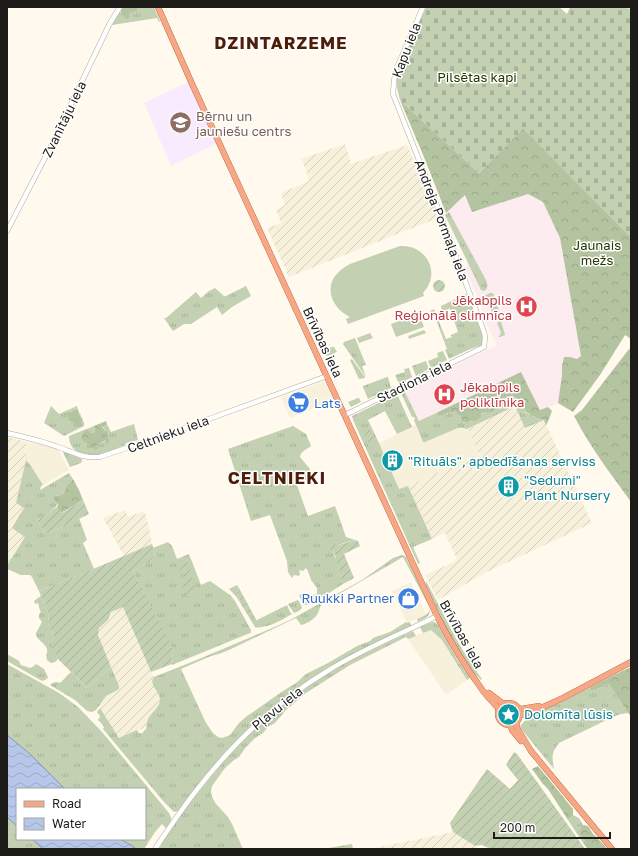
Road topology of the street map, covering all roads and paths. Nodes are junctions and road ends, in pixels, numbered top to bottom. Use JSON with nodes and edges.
{"nodes":[{"id":1,"x":120,"y":7,"type":"edge"},
{"id":2,"x":158,"y":7,"type":"edge"},
{"id":3,"x":423,"y":7,"type":"edge"},
{"id":4,"x":393,"y":94,"type":"joint"},
{"id":5,"x":7,"y":231,"type":"edge"},
{"id":6,"x":484,"y":347,"type":"joint"},
{"id":7,"x":327,"y":376,"type":"junction"},
{"id":8,"x":345,"y":415,"type":"junction"},
{"id":9,"x":7,"y":433,"type":"edge"},
{"id":10,"x":438,"y":616,"type":"junction"},
{"id":11,"x":631,"y":662,"type":"edge"},
{"id":12,"x":477,"y":682,"type":"junction"},
{"id":13,"x":506,"y":704,"type":"junction"},
{"id":14,"x":547,"y":705,"type":"junction"},
{"id":15,"x":517,"y":708,"type":"junction"},
{"id":16,"x":499,"y":709,"type":"junction"},
{"id":17,"x":518,"y":719,"type":"junction"},
{"id":18,"x":510,"y":725,"type":"junction"},
{"id":19,"x":531,"y":750,"type":"junction"},
{"id":20,"x":156,"y":848,"type":"edge"},
{"id":21,"x":612,"y":849,"type":"edge"}],
"edges":[{"from":1,"to":5,"type":"street","name":"Zvanītāju iela"},
{"from":2,"to":7,"type":"main road","name":"Brīvības iela"},
{"from":3,"to":4,"type":"street","name":"Kapu iela"},
{"from":4,"to":6,"type":"street","name":"Andreja Pormaļa iela"},
{"from":6,"to":8,"type":"street","name":"Stadiona iela"},
{"from":7,"to":8,"type":"main road","name":"Brīvības iela"},
{"from":7,"to":9,"type":"street","name":"Celtnieku iela"},
{"from":8,"to":10,"type":"main road","name":"Brīvības iela"},
{"from":10,"to":12,"type":"main road","name":"Brīvības iela"},
{"from":10,"to":20,"type":"street","name":"Pļavu iela"},
{"from":11,"to":14,"type":"main road"},
{"from":12,"to":13,"type":"main road","name":"Brīvības iela"},
{"from":12,"to":16,"type":"main road","name":"Brīvības iela"},
{"from":13,"to":15,"type":"main road"},
{"from":13,"to":16,"type":"main road"},
{"from":14,"to":15,"type":"main road"},
{"from":14,"to":17,"type":"main road"},
{"from":15,"to":17,"type":"main road"},
{"from":16,"to":18,"type":"main road"},
{"from":17,"to":18,"type":"main road"},
{"from":17,"to":19,"type":"main road"},
{"from":18,"to":19,"type":"main road"},
{"from":19,"to":21,"type":"main road"}]}
